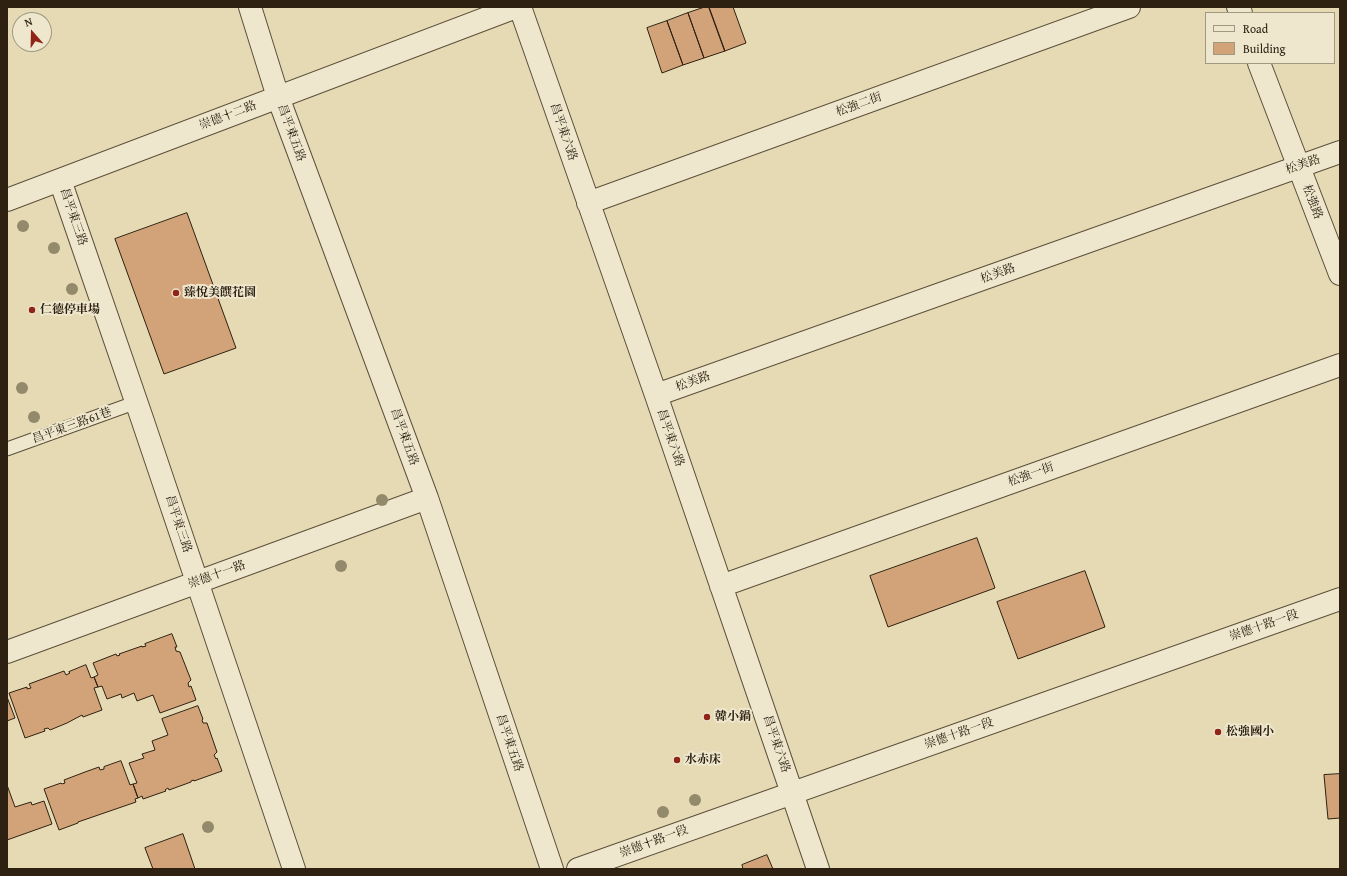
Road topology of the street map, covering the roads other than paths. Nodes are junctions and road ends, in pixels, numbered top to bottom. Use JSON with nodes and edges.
{"nodes":[{"id":1,"x":250,"y":7,"type":"edge"},
{"id":2,"x":516,"y":7,"type":"edge"},
{"id":3,"x":520,"y":7,"type":"edge"},
{"id":4,"x":1129,"y":7,"type":"edge"},
{"id":5,"x":1259,"y":64,"type":"edge"},
{"id":6,"x":278,"y":97,"type":"junction"},
{"id":7,"x":1340,"y":152,"type":"edge"},
{"id":8,"x":1299,"y":167,"type":"junction"},
{"id":9,"x":60,"y":180,"type":"junction"},
{"id":10,"x":7,"y":200,"type":"edge"},
{"id":11,"x":588,"y":203,"type":"junction"},
{"id":12,"x":1340,"y":274,"type":"edge"},
{"id":13,"x":1340,"y":365,"type":"edge"},
{"id":14,"x":656,"y":395,"type":"junction"},
{"id":15,"x":138,"y":402,"type":"junction"},
{"id":16,"x":7,"y":449,"type":"edge"},
{"id":17,"x":427,"y":498,"type":"junction"},
{"id":18,"x":197,"y":582,"type":"junction"},
{"id":19,"x":721,"y":586,"type":"junction"},
{"id":20,"x":1340,"y":599,"type":"edge"},
{"id":21,"x":7,"y":652,"type":"edge"},
{"id":22,"x":792,"y":793,"type":"junction"},
{"id":23,"x":294,"y":869,"type":"edge"},
{"id":24,"x":552,"y":869,"type":"edge"},
{"id":25,"x":578,"y":869,"type":"edge"},
{"id":26,"x":818,"y":869,"type":"edge"}],
"edges":[{"from":1,"to":6,"type":"street","name":"昌平東五路"},
{"from":2,"to":6,"type":"street","name":"崇德十二路"},
{"from":3,"to":11,"type":"street","name":"昌平東六路"},
{"from":4,"to":11,"type":"street","name":"松強二街"},
{"from":5,"to":8,"type":"street","name":"松強路"},
{"from":6,"to":9,"type":"street","name":"崇德十二路"},
{"from":6,"to":17,"type":"street","name":"昌平東五路"},
{"from":7,"to":8,"type":"street","name":"松美路"},
{"from":8,"to":12,"type":"street","name":"松強路"},
{"from":8,"to":14,"type":"street","name":"松美路"},
{"from":9,"to":10,"type":"street","name":"崇德十二路"},
{"from":9,"to":15,"type":"street","name":"昌平東三路"},
{"from":11,"to":14,"type":"street","name":"昌平東六路"},
{"from":13,"to":19,"type":"street","name":"松強一街"},
{"from":14,"to":19,"type":"street","name":"昌平東六路"},
{"from":15,"to":16,"type":"lane","name":"昌平東三路61巷"},
{"from":15,"to":18,"type":"street","name":"昌平東三路"},
{"from":17,"to":18,"type":"street","name":"崇德十一路"},
{"from":17,"to":24,"type":"street","name":"昌平東五路"},
{"from":18,"to":21,"type":"street","name":"崇德十一路"},
{"from":18,"to":23,"type":"street","name":"昌平東三路"},
{"from":19,"to":22,"type":"street","name":"昌平東六路"},
{"from":20,"to":22,"type":"street","name":"崇德十路一段"},
{"from":22,"to":25,"type":"street","name":"崇德十路一段"},
{"from":22,"to":26,"type":"street","name":"昌平東六路"}]}
